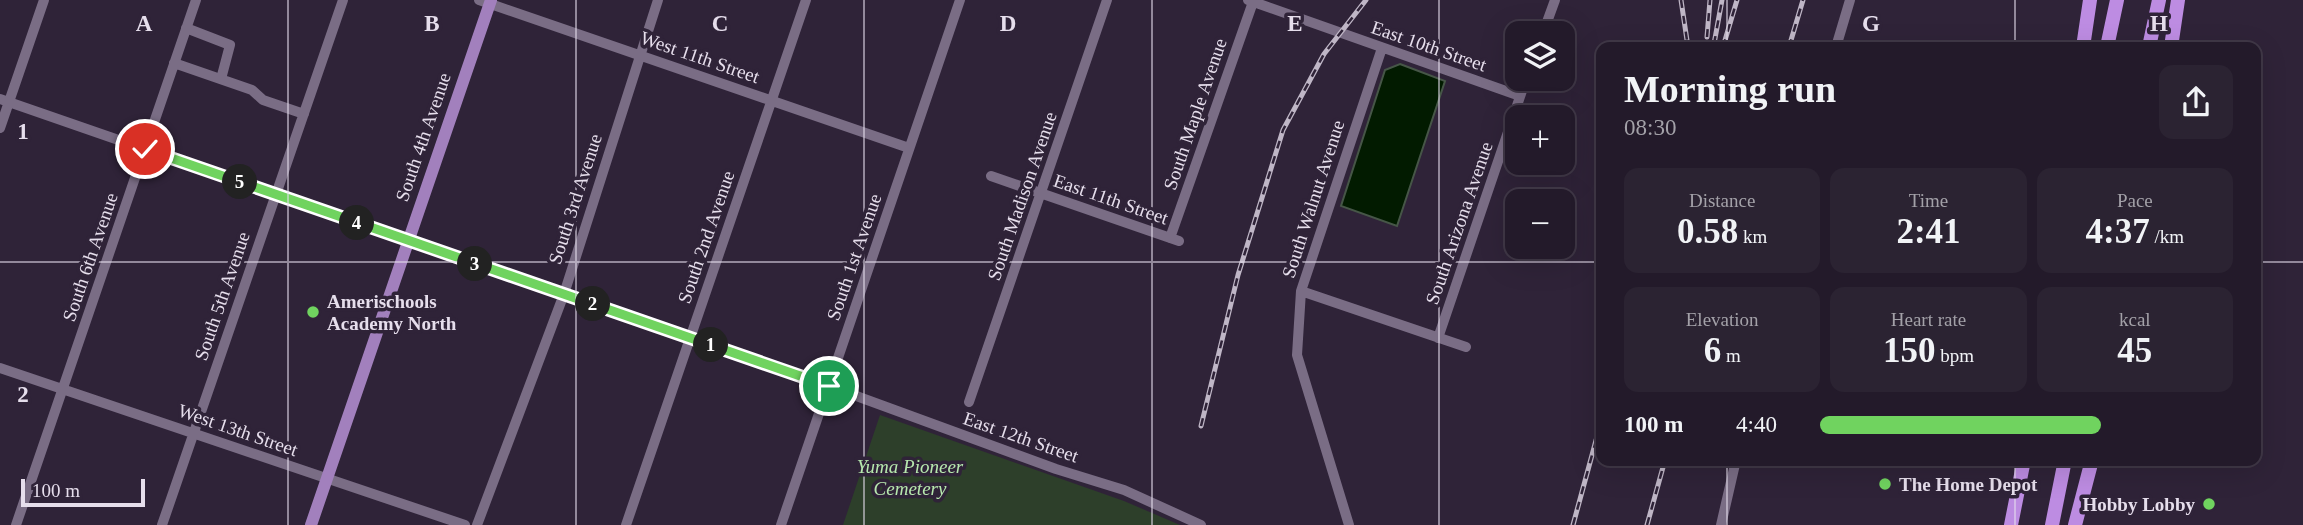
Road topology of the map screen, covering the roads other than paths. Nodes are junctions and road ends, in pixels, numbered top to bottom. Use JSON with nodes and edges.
{"nodes":[{"id":1,"x":44,"y":0,"type":"edge"},
{"id":2,"x":196,"y":0,"type":"edge"},
{"id":3,"x":343,"y":0,"type":"edge"},
{"id":4,"x":658,"y":0,"type":"edge"},
{"id":5,"x":806,"y":0,"type":"edge"},
{"id":6,"x":960,"y":0,"type":"edge"},
{"id":7,"x":1107,"y":0,"type":"edge"},
{"id":8,"x":1555,"y":0,"type":"edge"},
{"id":9,"x":1850,"y":0,"type":"edge"},
{"id":10,"x":2090,"y":0,"type":"edge"},
{"id":11,"x":2117,"y":0,"type":"edge"},
{"id":12,"x":2159,"y":0,"type":"edge"},
{"id":13,"x":2178,"y":0,"type":"edge"},
{"id":14,"x":487,"y":1,"type":"edge"},
{"id":15,"x":1251,"y":1,"type":"edge"},
{"id":16,"x":1547,"y":21,"type":"edge"},
{"id":17,"x":186,"y":28,"type":"junction"},
{"id":18,"x":1837,"y":42,"type":"edge"},
{"id":19,"x":2084,"y":42,"type":"edge"},
{"id":20,"x":2108,"y":42,"type":"edge"},
{"id":21,"x":2150,"y":42,"type":"edge"},
{"id":22,"x":2172,"y":42,"type":"edge"},
{"id":23,"x":1382,"y":48,"type":"junction"},
{"id":24,"x":640,"y":55,"type":"junction"},
{"id":25,"x":174,"y":63,"type":"junction"},
{"id":26,"x":221,"y":79,"type":"junction"},
{"id":27,"x":1522,"y":91,"type":"edge"},
{"id":28,"x":1520,"y":96,"type":"junction"},
{"id":29,"x":771,"y":100,"type":"junction"},
{"id":30,"x":4,"y":101,"type":"edge"},
{"id":31,"x":304,"y":114,"type":"junction"},
{"id":32,"x":0,"y":128,"type":"edge"},
{"id":33,"x":909,"y":148,"type":"junction"},
{"id":34,"x":145,"y":149,"type":"junction"},
{"id":35,"x":991,"y":176,"type":"dead end"},
{"id":36,"x":1042,"y":193,"type":"junction"},
{"id":37,"x":276,"y":195,"type":"junction"},
{"id":38,"x":408,"y":240,"type":"junction"},
{"id":39,"x":1174,"y":240,"type":"joint"},
{"id":40,"x":1301,"y":291,"type":"junction"},
{"id":41,"x":564,"y":294,"type":"junction"},
{"id":42,"x":691,"y":338,"type":"junction"},
{"id":43,"x":1438,"y":338,"type":"junction"},
{"id":44,"x":1466,"y":347,"type":"dead end"},
{"id":45,"x":0,"y":368,"type":"edge"},
{"id":46,"x":829,"y":386,"type":"junction"},
{"id":47,"x":63,"y":389,"type":"junction"},
{"id":48,"x":969,"y":402,"type":"dead end"},
{"id":49,"x":194,"y":433,"type":"junction"},
{"id":50,"x":1735,"y":466,"type":"edge"},
{"id":51,"x":2023,"y":466,"type":"edge"},
{"id":52,"x":2064,"y":466,"type":"edge"},
{"id":53,"x":2090,"y":466,"type":"edge"},
{"id":54,"x":327,"y":479,"type":"junction"},
{"id":55,"x":16,"y":525,"type":"edge"},
{"id":56,"x":162,"y":525,"type":"edge"},
{"id":57,"x":311,"y":525,"type":"edge"},
{"id":58,"x":465,"y":525,"type":"edge"},
{"id":59,"x":477,"y":525,"type":"edge"},
{"id":60,"x":626,"y":525,"type":"edge"},
{"id":61,"x":780,"y":525,"type":"edge"},
{"id":62,"x":1201,"y":525,"type":"edge"},
{"id":63,"x":1349,"y":525,"type":"edge"},
{"id":64,"x":1721,"y":525,"type":"edge"},
{"id":65,"x":2011,"y":525,"type":"edge"},
{"id":66,"x":2052,"y":525,"type":"edge"},
{"id":67,"x":2075,"y":525,"type":"edge"}],
"edges":[{"from":1,"to":30,"type":"street"},
{"from":2,"to":17,"type":"street","name":"South 6th Avenue"},
{"from":3,"to":31,"type":"street","name":"South 5th Avenue"},
{"from":4,"to":24,"type":"street","name":"South 3rd Avenue"},
{"from":5,"to":29,"type":"street","name":"South 2nd Avenue"},
{"from":6,"to":33,"type":"street","name":"South 1st Avenue"},
{"from":7,"to":36,"type":"street","name":"South Madison Avenue"},
{"from":8,"to":16,"type":"street"},
{"from":9,"to":18,"type":"street"},
{"from":10,"to":19,"type":"highway"},
{"from":11,"to":20,"type":"highway"},
{"from":12,"to":21,"type":"highway"},
{"from":13,"to":22,"type":"highway"},
{"from":14,"to":24,"type":"street","name":"West 11th Street"},
{"from":14,"to":38,"type":"main road","name":"South 4th Avenue"},
{"from":15,"to":23,"type":"street","name":"East 10th Street"},
{"from":15,"to":39,"type":"street","name":"South Maple Avenue"},
{"from":17,"to":25,"type":"street","name":"South 6th Avenue"},
{"from":17,"to":26,"type":"street"},
{"from":23,"to":28,"type":"street","name":"East 10th Street"},
{"from":23,"to":40,"type":"street","name":"South Walnut Avenue"},
{"from":24,"to":29,"type":"street","name":"West 11th Street"},
{"from":24,"to":41,"type":"street","name":"South 3rd Avenue"},
{"from":25,"to":26,"type":"street"},
{"from":25,"to":34,"type":"street","name":"South 6th Avenue"},
{"from":26,"to":31,"type":"street"},
{"from":27,"to":28,"type":"street","name":"South Arizona Avenue"},
{"from":28,"to":43,"type":"street","name":"South Arizona Avenue"},
{"from":29,"to":33,"type":"street","name":"West 11th Street"},
{"from":29,"to":42,"type":"street","name":"South 2nd Avenue"},
{"from":30,"to":32,"type":"street"},
{"from":30,"to":34,"type":"street","name":"East 12th Street"},
{"from":31,"to":37,"type":"street","name":"South 5th Avenue"},
{"from":33,"to":46,"type":"street","name":"South 1st Avenue"},
{"from":34,"to":37,"type":"street","name":"East 12th Street"},
{"from":34,"to":47,"type":"street","name":"South 6th Avenue"},
{"from":35,"to":36,"type":"street","name":"East 11th Street"},
{"from":36,"to":39,"type":"street","name":"East 11th Street"},
{"from":36,"to":48,"type":"street","name":"South Madison Avenue"},
{"from":37,"to":38,"type":"street","name":"East 12th Street"},
{"from":37,"to":49,"type":"street","name":"South 5th Avenue"},
{"from":38,"to":41,"type":"street","name":"East 12th Street"},
{"from":38,"to":54,"type":"main road","name":"South 4th Avenue"},
{"from":40,"to":43,"type":"street"},
{"from":40,"to":63,"type":"street","name":"South Walnut Avenue"},
{"from":41,"to":42,"type":"street","name":"East 12th Street"},
{"from":41,"to":59,"type":"street","name":"South 3rd Avenue"},
{"from":42,"to":46,"type":"street","name":"East 12th Street"},
{"from":42,"to":60,"type":"street","name":"South 2nd Avenue"},
{"from":43,"to":44,"type":"street"},
{"from":45,"to":47,"type":"street","name":"West 13th Street"},
{"from":46,"to":61,"type":"street","name":"South 1st Avenue"},
{"from":46,"to":62,"type":"street","name":"East 12th Street"},
{"from":47,"to":49,"type":"street","name":"West 13th Street"},
{"from":47,"to":55,"type":"street","name":"South 6th Avenue"},
{"from":49,"to":54,"type":"street","name":"West 13th Street"},
{"from":49,"to":56,"type":"street","name":"South 5th Avenue"},
{"from":50,"to":64,"type":"street"},
{"from":51,"to":65,"type":"highway"},
{"from":52,"to":66,"type":"highway"},
{"from":53,"to":67,"type":"highway"},
{"from":54,"to":57,"type":"main road","name":"South 4th Avenue"},
{"from":54,"to":58,"type":"street","name":"West 13th Street"}]}
